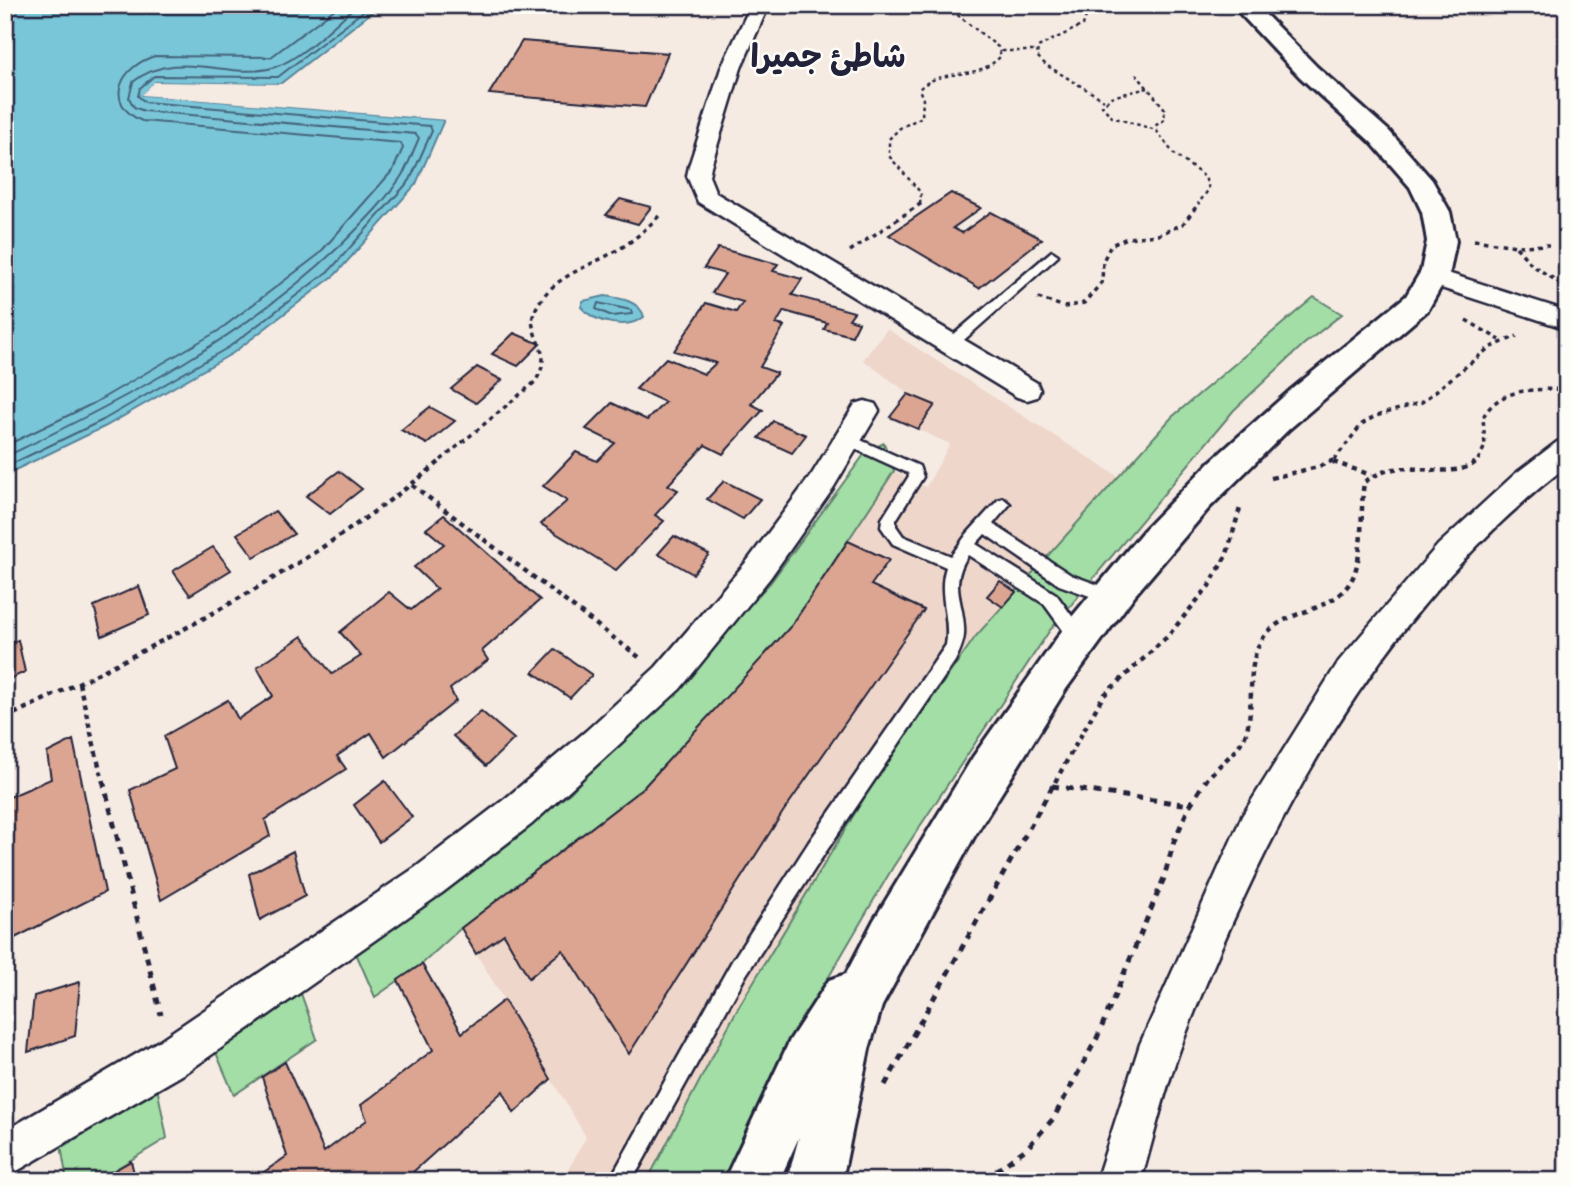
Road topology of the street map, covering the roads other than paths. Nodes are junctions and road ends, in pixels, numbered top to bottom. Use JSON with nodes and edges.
{"nodes":[{"id":1,"x":760,"y":5,"type":"edge"},
{"id":2,"x":1244,"y":5,"type":"edge"},
{"id":3,"x":1052,"y":255,"type":"dead end"},
{"id":4,"x":1435,"y":277,"type":"junction"},
{"id":5,"x":1567,"y":320,"type":"edge"},
{"id":6,"x":951,"y":344,"type":"junction"},
{"id":7,"x":1027,"y":390,"type":"dead end"},
{"id":8,"x":856,"y":425,"type":"joint"},
{"id":9,"x":1567,"y":450,"type":"edge"},
{"id":10,"x":1003,"y":504,"type":"dead end"},
{"id":11,"x":984,"y":526,"type":"junction"},
{"id":12,"x":967,"y":546,"type":"junction"},
{"id":13,"x":954,"y":564,"type":"junction"},
{"id":14,"x":1112,"y":597,"type":"junction"},
{"id":15,"x":1079,"y":639,"type":"junction"},
{"id":16,"x":870,"y":978,"type":"junction"},
{"id":17,"x":5,"y":1156,"type":"edge"},
{"id":18,"x":620,"y":1181,"type":"edge"},
{"id":19,"x":751,"y":1181,"type":"edge"},
{"id":20,"x":814,"y":1181,"type":"edge"},
{"id":21,"x":1118,"y":1181,"type":"edge"}],
"edges":[{"from":1,"to":6,"type":"street"},
{"from":2,"to":4,"type":"street"},
{"from":3,"to":6,"type":"lane"},
{"from":4,"to":5,"type":"street"},
{"from":4,"to":14,"type":"street"},
{"from":6,"to":7,"type":"street"},
{"from":8,"to":13,"type":"lane"},
{"from":8,"to":17,"type":"street"},
{"from":9,"to":21,"type":"street"},
{"from":10,"to":11,"type":"lane"},
{"from":11,"to":12,"type":"lane"},
{"from":11,"to":14,"type":"lane"},
{"from":12,"to":13,"type":"lane"},
{"from":12,"to":15,"type":"lane"},
{"from":13,"to":18,"type":"lane"},
{"from":14,"to":15,"type":"street"},
{"from":15,"to":16,"type":"street"},
{"from":16,"to":19,"type":"street"},
{"from":16,"to":20,"type":"street"}]}
